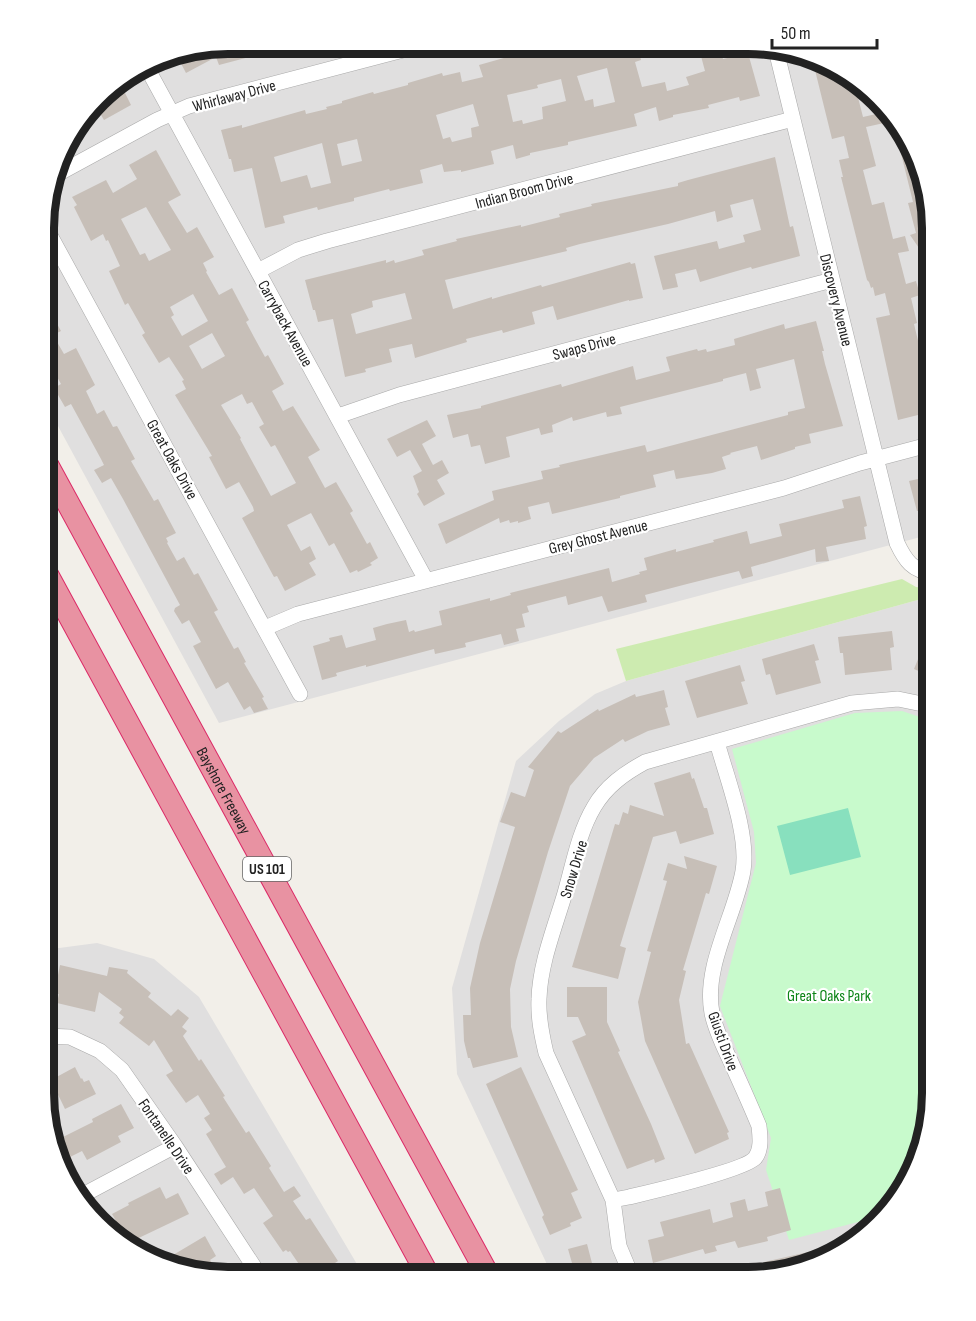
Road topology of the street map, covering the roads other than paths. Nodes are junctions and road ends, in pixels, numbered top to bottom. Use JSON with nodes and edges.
{"nodes":[{"id":1,"x":388,"y":54,"type":"edge"},
{"id":2,"x":778,"y":57,"type":"edge"},
{"id":3,"x":150,"y":73,"type":"edge"},
{"id":4,"x":172,"y":113,"type":"junction"},
{"id":5,"x":793,"y":118,"type":"junction"},
{"id":6,"x":63,"y":171,"type":"edge"},
{"id":7,"x":54,"y":242,"type":"edge"},
{"id":8,"x":258,"y":271,"type":"junction"},
{"id":9,"x":832,"y":280,"type":"junction"},
{"id":10,"x":338,"y":416,"type":"junction"},
{"id":11,"x":922,"y":446,"type":"edge"},
{"id":12,"x":876,"y":458,"type":"junction"},
{"id":13,"x":54,"y":478,"type":"edge"},
{"id":14,"x":922,"y":572,"type":"edge"},
{"id":15,"x":426,"y":580,"type":"junction"},
{"id":16,"x":54,"y":587,"type":"edge"},
{"id":17,"x":265,"y":628,"type":"junction"},
{"id":18,"x":300,"y":694,"type":"dead end"},
{"id":19,"x":922,"y":704,"type":"edge"},
{"id":20,"x":717,"y":742,"type":"junction"},
{"id":21,"x":54,"y":1036,"type":"edge"},
{"id":22,"x":176,"y":1146,"type":"junction"},
{"id":23,"x":86,"y":1194,"type":"edge"},
{"id":24,"x":613,"y":1200,"type":"junction"},
{"id":25,"x":254,"y":1267,"type":"edge"},
{"id":26,"x":424,"y":1267,"type":"edge"},
{"id":27,"x":484,"y":1267,"type":"edge"},
{"id":28,"x":628,"y":1267,"type":"edge"}],
"edges":[{"from":1,"to":4,"type":"street","name":"Whirlaway Drive"},
{"from":2,"to":5,"type":"street","name":"Discovery Avenue"},
{"from":3,"to":4,"type":"street","name":"Carryback Avenue"},
{"from":4,"to":6,"type":"street","name":"Whirlaway Drive"},
{"from":4,"to":8,"type":"street","name":"Carryback Avenue"},
{"from":5,"to":8,"type":"street","name":"Indian Broom Drive"},
{"from":5,"to":9,"type":"street","name":"Discovery Avenue"},
{"from":7,"to":17,"type":"street","name":"Great Oaks Drive"},
{"from":8,"to":10,"type":"street","name":"Carryback Avenue"},
{"from":9,"to":10,"type":"street","name":"Swaps Drive"},
{"from":9,"to":12,"type":"street","name":"Discovery Avenue"},
{"from":10,"to":15,"type":"street","name":"Carryback Avenue"},
{"from":11,"to":12,"type":"street","name":"Grey Ghost Avenue"},
{"from":12,"to":14,"type":"street","name":"Discovery Avenue"},
{"from":12,"to":15,"type":"street","name":"Grey Ghost Avenue"},
{"from":13,"to":27,"type":"highway","name":"Bayshore Freeway","number":"US 101"},
{"from":15,"to":17,"type":"street","name":"Grey Ghost Avenue"},
{"from":16,"to":26,"type":"highway"},
{"from":17,"to":18,"type":"street","name":"Great Oaks Drive"},
{"from":19,"to":20,"type":"street","name":"Snow Drive"},
{"from":20,"to":24,"type":"street","name":"Snow Drive"},
{"from":20,"to":24,"type":"street","name":"Giusti Drive"},
{"from":21,"to":22,"type":"street","name":"Fontanelle Drive"},
{"from":22,"to":23,"type":"street"},
{"from":22,"to":25,"type":"street","name":"Fontanelle Drive"},
{"from":24,"to":28,"type":"street","name":"Snow Drive"}]}
